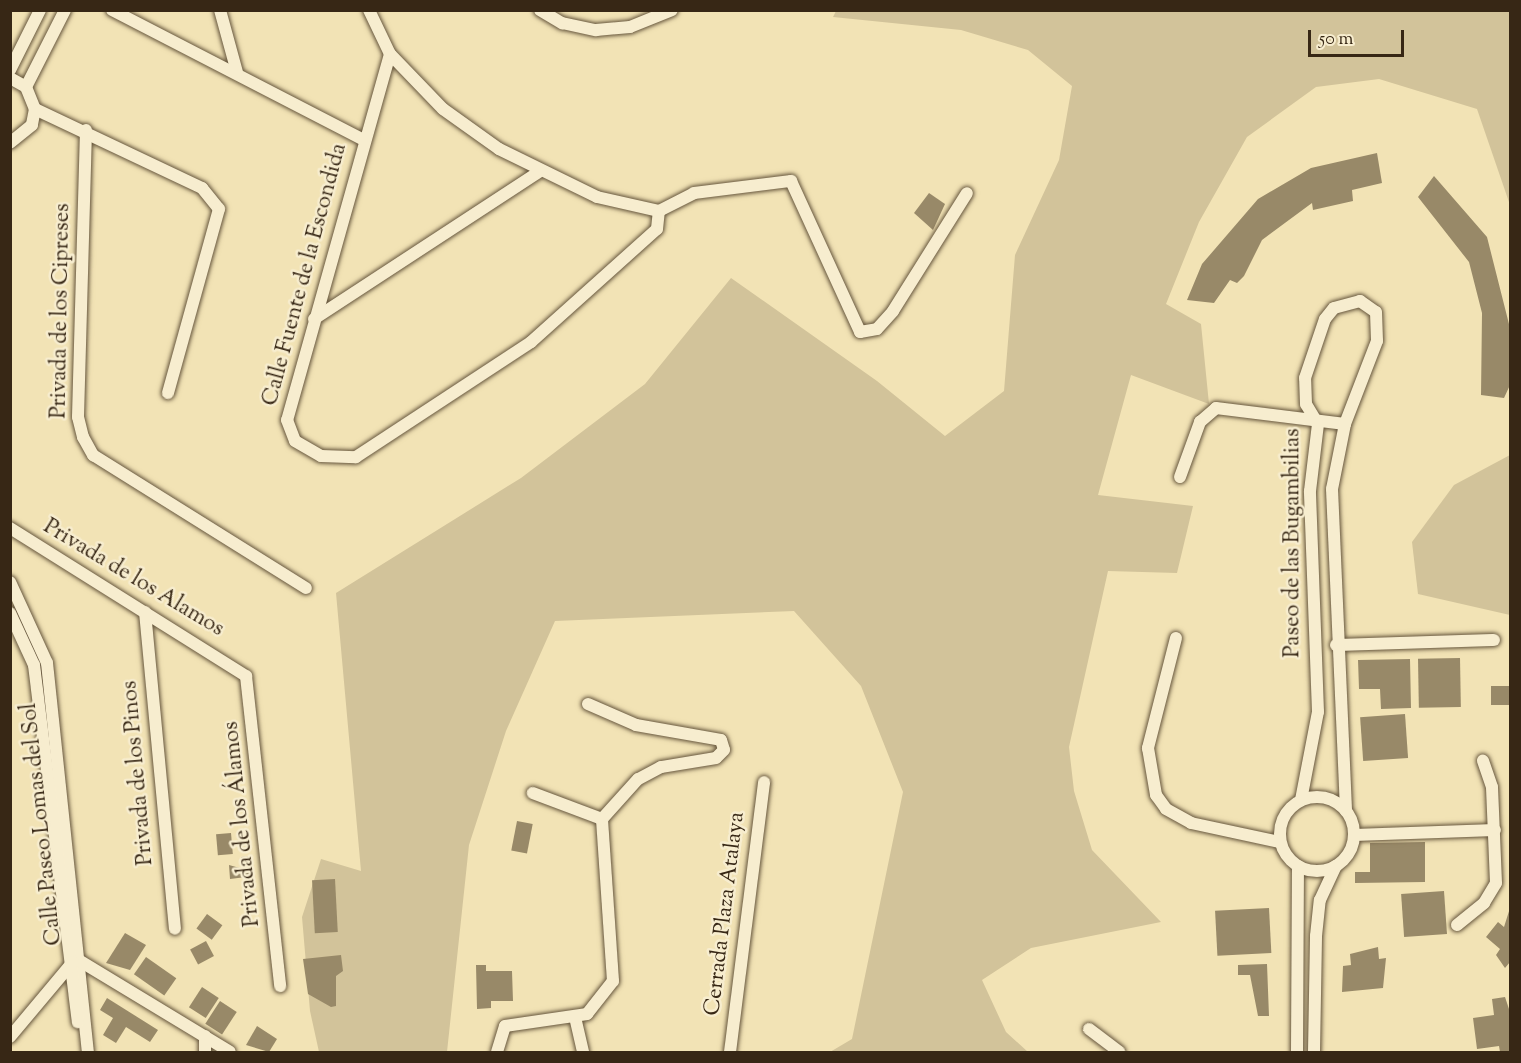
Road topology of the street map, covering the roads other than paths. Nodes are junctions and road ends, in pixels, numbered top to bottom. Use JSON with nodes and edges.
{"nodes":[{"id":1,"x":40,"y":10,"type":"edge"},
{"id":2,"x":65,"y":10,"type":"edge"},
{"id":3,"x":112,"y":10,"type":"edge"},
{"id":4,"x":220,"y":10,"type":"edge"},
{"id":5,"x":369,"y":10,"type":"edge"},
{"id":6,"x":540,"y":10,"type":"edge"},
{"id":7,"x":672,"y":10,"type":"edge"},
{"id":8,"x":390,"y":54,"type":"junction"},
{"id":9,"x":10,"y":70,"type":"edge"},
{"id":10,"x":237,"y":72,"type":"junction"},
{"id":11,"x":10,"y":78,"type":"edge"},
{"id":12,"x":26,"y":87,"type":"junction"},
{"id":13,"x":35,"y":109,"type":"junction"},
{"id":14,"x":86,"y":130,"type":"junction"},
{"id":15,"x":364,"y":140,"type":"junction"},
{"id":16,"x":10,"y":142,"type":"edge"},
{"id":17,"x":540,"y":171,"type":"junction"},
{"id":18,"x":967,"y":194,"type":"dead end"},
{"id":19,"x":659,"y":211,"type":"junction"},
{"id":20,"x":314,"y":319,"type":"junction"},
{"id":21,"x":168,"y":393,"type":"dead end"},
{"id":22,"x":1318,"y":424,"type":"junction"},
{"id":23,"x":1345,"y":424,"type":"junction"},
{"id":24,"x":1180,"y":477,"type":"dead end"},
{"id":25,"x":10,"y":528,"type":"edge"},
{"id":26,"x":10,"y":582,"type":"edge"},
{"id":27,"x":306,"y":588,"type":"dead end"},
{"id":28,"x":145,"y":612,"type":"junction"},
{"id":29,"x":10,"y":614,"type":"edge"},
{"id":30,"x":1176,"y":638,"type":"dead end"},
{"id":31,"x":1494,"y":640,"type":"dead end"},
{"id":32,"x":1336,"y":645,"type":"junction"},
{"id":33,"x":234,"y":665,"type":"joint"},
{"id":34,"x":588,"y":704,"type":"dead end"},
{"id":35,"x":1483,"y":761,"type":"dead end"},
{"id":36,"x":764,"y":782,"type":"dead end"},
{"id":37,"x":533,"y":794,"type":"dead end"},
{"id":38,"x":1301,"y":800,"type":"junction"},
{"id":39,"x":1346,"y":811,"type":"junction"},
{"id":40,"x":602,"y":819,"type":"junction"},
{"id":41,"x":1495,"y":830,"type":"junction"},
{"id":42,"x":1354,"y":835,"type":"junction"},
{"id":43,"x":1280,"y":842,"type":"junction"},
{"id":44,"x":1336,"y":865,"type":"junction"},
{"id":45,"x":1298,"y":866,"type":"junction"},
{"id":46,"x":1457,"y":925,"type":"dead end"},
{"id":47,"x":176,"y":929,"type":"dead end"},
{"id":48,"x":75,"y":962,"type":"junction"},
{"id":49,"x":280,"y":986,"type":"dead end"},
{"id":50,"x":575,"y":1017,"type":"junction"},
{"id":51,"x":1089,"y":1029,"type":"dead end"},
{"id":52,"x":205,"y":1036,"type":"junction"},
{"id":53,"x":10,"y":1037,"type":"edge"},
{"id":54,"x":81,"y":1053,"type":"edge"},
{"id":55,"x":88,"y":1053,"type":"edge"},
{"id":56,"x":205,"y":1053,"type":"edge"},
{"id":57,"x":230,"y":1053,"type":"edge"},
{"id":58,"x":497,"y":1053,"type":"edge"},
{"id":59,"x":583,"y":1053,"type":"edge"},
{"id":60,"x":730,"y":1053,"type":"edge"},
{"id":61,"x":1119,"y":1053,"type":"edge"},
{"id":62,"x":1297,"y":1053,"type":"edge"},
{"id":63,"x":1314,"y":1053,"type":"edge"}],
"edges":[{"from":1,"to":9,"type":"street"},
{"from":2,"to":12,"type":"street"},
{"from":3,"to":10,"type":"street"},
{"from":4,"to":10,"type":"street"},
{"from":5,"to":8,"type":"street"},
{"from":6,"to":7,"type":"street"},
{"from":8,"to":15,"type":"street","name":"Calle Fuente de la Escondida"},
{"from":8,"to":17,"type":"street"},
{"from":10,"to":15,"type":"street"},
{"from":11,"to":12,"type":"street"},
{"from":12,"to":13,"type":"street"},
{"from":13,"to":14,"type":"street"},
{"from":13,"to":16,"type":"street"},
{"from":14,"to":21,"type":"street"},
{"from":14,"to":27,"type":"street","name":"Privada de los Cipreses"},
{"from":15,"to":20,"type":"street","name":"Calle Fuente de la Escondida"},
{"from":17,"to":19,"type":"street"},
{"from":17,"to":20,"type":"street"},
{"from":18,"to":19,"type":"street"},
{"from":19,"to":20,"type":"street","name":"Calle Fuente de la Escondida"},
{"from":22,"to":23,"type":"street"},
{"from":22,"to":23,"type":"street","name":"Paseo de las Bugambilias"},
{"from":22,"to":24,"type":"street"},
{"from":22,"to":38,"type":"street","name":"Paseo de las Bugambilias"},
{"from":23,"to":32,"type":"street","name":"Paseo de las Bugambilias"},
{"from":25,"to":28,"type":"street","name":"Privada de los Alamos"},
{"from":26,"to":48,"type":"street","name":"Calle Paseo Lomas del Sol"},
{"from":28,"to":33,"type":"street","name":"Privada de los Alamos"},
{"from":28,"to":47,"type":"street","name":"Privada de los Pinos"},
{"from":29,"to":48,"type":"street","name":"Calle Paseo Lomas del Sol"},
{"from":30,"to":43,"type":"street"},
{"from":31,"to":32,"type":"street"},
{"from":32,"to":39,"type":"street","name":"Paseo de las Bugambilias"},
{"from":33,"to":49,"type":"street","name":"Privada de los Álamos"},
{"from":34,"to":40,"type":"street"},
{"from":35,"to":41,"type":"street"},
{"from":36,"to":60,"type":"street","name":"Cerrada Plaza Atalaya"},
{"from":37,"to":40,"type":"street"},
{"from":38,"to":39,"type":"street"},
{"from":38,"to":43,"type":"street"},
{"from":39,"to":42,"type":"street"},
{"from":40,"to":50,"type":"street"},
{"from":41,"to":42,"type":"street"},
{"from":41,"to":46,"type":"street"},
{"from":42,"to":44,"type":"street"},
{"from":43,"to":45,"type":"street"},
{"from":44,"to":45,"type":"street"},
{"from":44,"to":63,"type":"street"},
{"from":45,"to":62,"type":"street"},
{"from":48,"to":52,"type":"street"},
{"from":48,"to":53,"type":"street"},
{"from":48,"to":54,"type":"street"},
{"from":48,"to":55,"type":"street"},
{"from":50,"to":58,"type":"street"},
{"from":50,"to":59,"type":"street"},
{"from":51,"to":61,"type":"street"},
{"from":52,"to":56,"type":"street"},
{"from":52,"to":57,"type":"street"}]}
